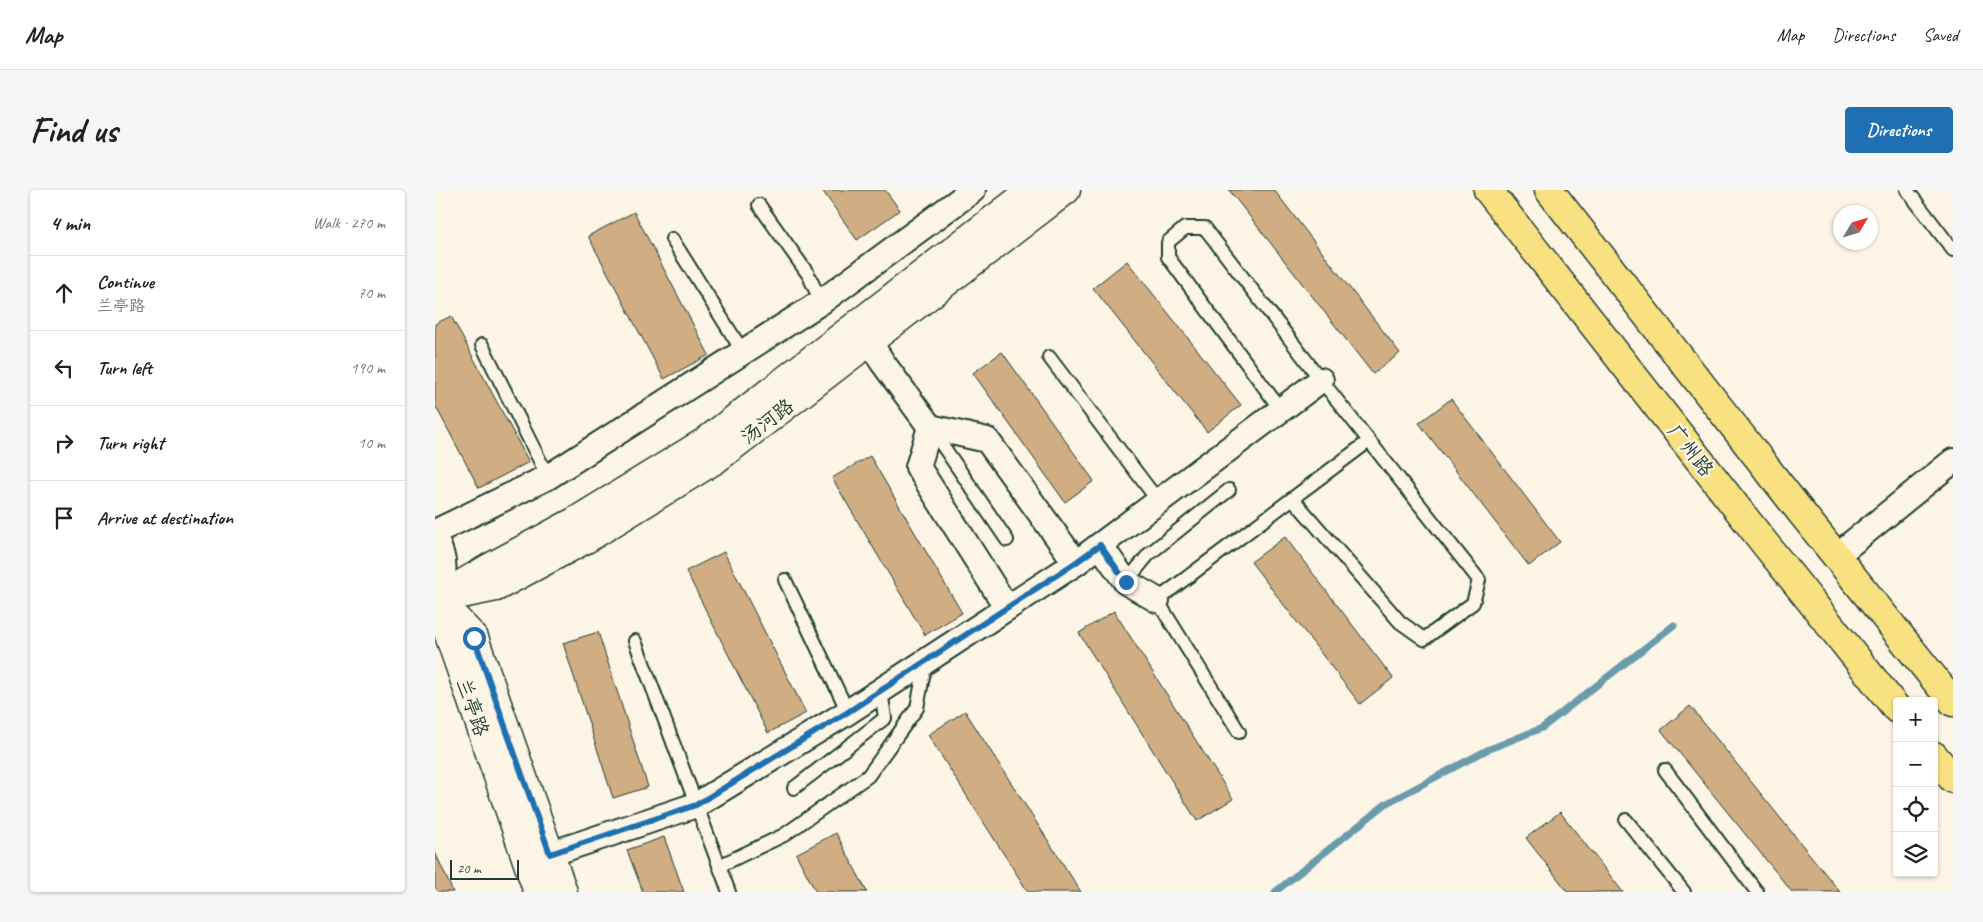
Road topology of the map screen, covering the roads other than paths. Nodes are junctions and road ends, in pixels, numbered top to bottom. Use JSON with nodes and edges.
{"nodes":[{"id":1,"x":973,"y":190,"type":"edge"},
{"id":2,"x":1032,"y":190,"type":"edge"},
{"id":3,"x":1065,"y":190,"type":"edge"},
{"id":4,"x":1488,"y":190,"type":"edge"},
{"id":5,"x":1549,"y":190,"type":"edge"},
{"id":6,"x":1907,"y":190,"type":"edge"},
{"id":7,"x":759,"y":205,"type":"dead end"},
{"id":8,"x":672,"y":239,"type":"dead end"},
{"id":9,"x":1953,"y":250,"type":"edge"},
{"id":10,"x":821,"y":302,"type":"junction"},
{"id":11,"x":869,"y":342,"type":"junction"},
{"id":12,"x":481,"y":345,"type":"dead end"},
{"id":13,"x":743,"y":352,"type":"junction"},
{"id":14,"x":1049,"y":357,"type":"dead end"},
{"id":15,"x":1321,"y":380,"type":"junction"},
{"id":16,"x":1281,"y":410,"type":"junction"},
{"id":17,"x":931,"y":427,"type":"junction"},
{"id":18,"x":1369,"y":441,"type":"junction"},
{"id":19,"x":1953,"y":461,"type":"edge"},
{"id":20,"x":548,"y":477,"type":"junction"},
{"id":21,"x":1229,"y":490,"type":"dead end"},
{"id":22,"x":1293,"y":499,"type":"junction"},
{"id":23,"x":1159,"y":502,"type":"junction"},
{"id":24,"x":435,"y":532,"type":"edge"},
{"id":25,"x":435,"y":539,"type":"edge"},
{"id":26,"x":1007,"y":540,"type":"dead end"},
{"id":27,"x":1100,"y":545,"type":"junction"},
{"id":28,"x":1836,"y":556,"type":"junction"},
{"id":29,"x":1075,"y":563,"type":"junction"},
{"id":30,"x":785,"y":580,"type":"dead end"},
{"id":31,"x":1126,"y":582,"type":"junction"},
{"id":32,"x":436,"y":599,"type":"edge"},
{"id":33,"x":1157,"y":600,"type":"junction"},
{"id":34,"x":1007,"y":608,"type":"junction"},
{"id":35,"x":635,"y":641,"type":"dead end"},
{"id":36,"x":926,"y":661,"type":"junction"},
{"id":37,"x":881,"y":691,"type":"junction"},
{"id":38,"x":1953,"y":702,"type":"edge"},
{"id":39,"x":1893,"y":704,"type":"edge"},
{"id":40,"x":848,"y":712,"type":"junction"},
{"id":41,"x":1239,"y":732,"type":"dead end"},
{"id":42,"x":1938,"y":761,"type":"edge"},
{"id":43,"x":1665,"y":770,"type":"dead end"},
{"id":44,"x":1953,"y":779,"type":"edge"},
{"id":45,"x":794,"y":788,"type":"dead end"},
{"id":46,"x":696,"y":805,"type":"junction"},
{"id":47,"x":1626,"y":820,"type":"dead end"},
{"id":48,"x":550,"y":854,"type":"junction"},
{"id":49,"x":719,"y":866,"type":"junction"},
{"id":50,"x":538,"y":892,"type":"edge"},
{"id":51,"x":563,"y":892,"type":"edge"},
{"id":52,"x":729,"y":892,"type":"edge"},
{"id":53,"x":1684,"y":892,"type":"edge"},
{"id":54,"x":1757,"y":892,"type":"edge"}],
"edges":[{"from":1,"to":10,"type":"street"},
{"from":2,"to":32,"type":"street","name":"汤河路"},
{"from":3,"to":11,"type":"street","name":"汤河路"},
{"from":4,"to":39,"type":"main road","name":"广州路"},
{"from":5,"to":28,"type":"main road"},
{"from":6,"to":9,"type":"lane"},
{"from":7,"to":10,"type":"lane"},
{"from":8,"to":13,"type":"lane"},
{"from":10,"to":13,"type":"street"},
{"from":11,"to":17,"type":"street"},
{"from":11,"to":32,"type":"street","name":"汤河路"},
{"from":12,"to":20,"type":"lane"},
{"from":13,"to":20,"type":"street"},
{"from":14,"to":23,"type":"lane"},
{"from":15,"to":16,"type":"street"},
{"from":15,"to":16,"type":"lane"},
{"from":15,"to":18,"type":"lane"},
{"from":16,"to":23,"type":"street"},
{"from":17,"to":26,"type":"lane"},
{"from":17,"to":29,"type":"street"},
{"from":17,"to":34,"type":"street"},
{"from":18,"to":22,"type":"lane"},
{"from":18,"to":22,"type":"lane"},
{"from":19,"to":28,"type":"street"},
{"from":20,"to":24,"type":"street"},
{"from":21,"to":31,"type":"lane"},
{"from":22,"to":33,"type":"lane"},
{"from":23,"to":27,"type":"street"},
{"from":25,"to":32,"type":"street"},
{"from":27,"to":29,"type":"street"},
{"from":27,"to":31,"type":"street"},
{"from":28,"to":38,"type":"main road"},
{"from":29,"to":34,"type":"street"},
{"from":30,"to":40,"type":"lane"},
{"from":31,"to":33,"type":"street"},
{"from":32,"to":48,"type":"street","name":"兰亭路"},
{"from":32,"to":50,"type":"street","name":"兰亭路"},
{"from":33,"to":41,"type":"lane"},
{"from":34,"to":36,"type":"street"},
{"from":35,"to":46,"type":"lane"},
{"from":36,"to":37,"type":"street"},
{"from":36,"to":49,"type":"lane"},
{"from":37,"to":40,"type":"street"},
{"from":37,"to":45,"type":"lane"},
{"from":40,"to":46,"type":"street"},
{"from":42,"to":44,"type":"main road"},
{"from":43,"to":54,"type":"lane"},
{"from":46,"to":48,"type":"street"},
{"from":46,"to":49,"type":"lane"},
{"from":47,"to":53,"type":"lane"},
{"from":48,"to":51,"type":"street","name":"兰亭路"},
{"from":49,"to":52,"type":"lane"}]}
